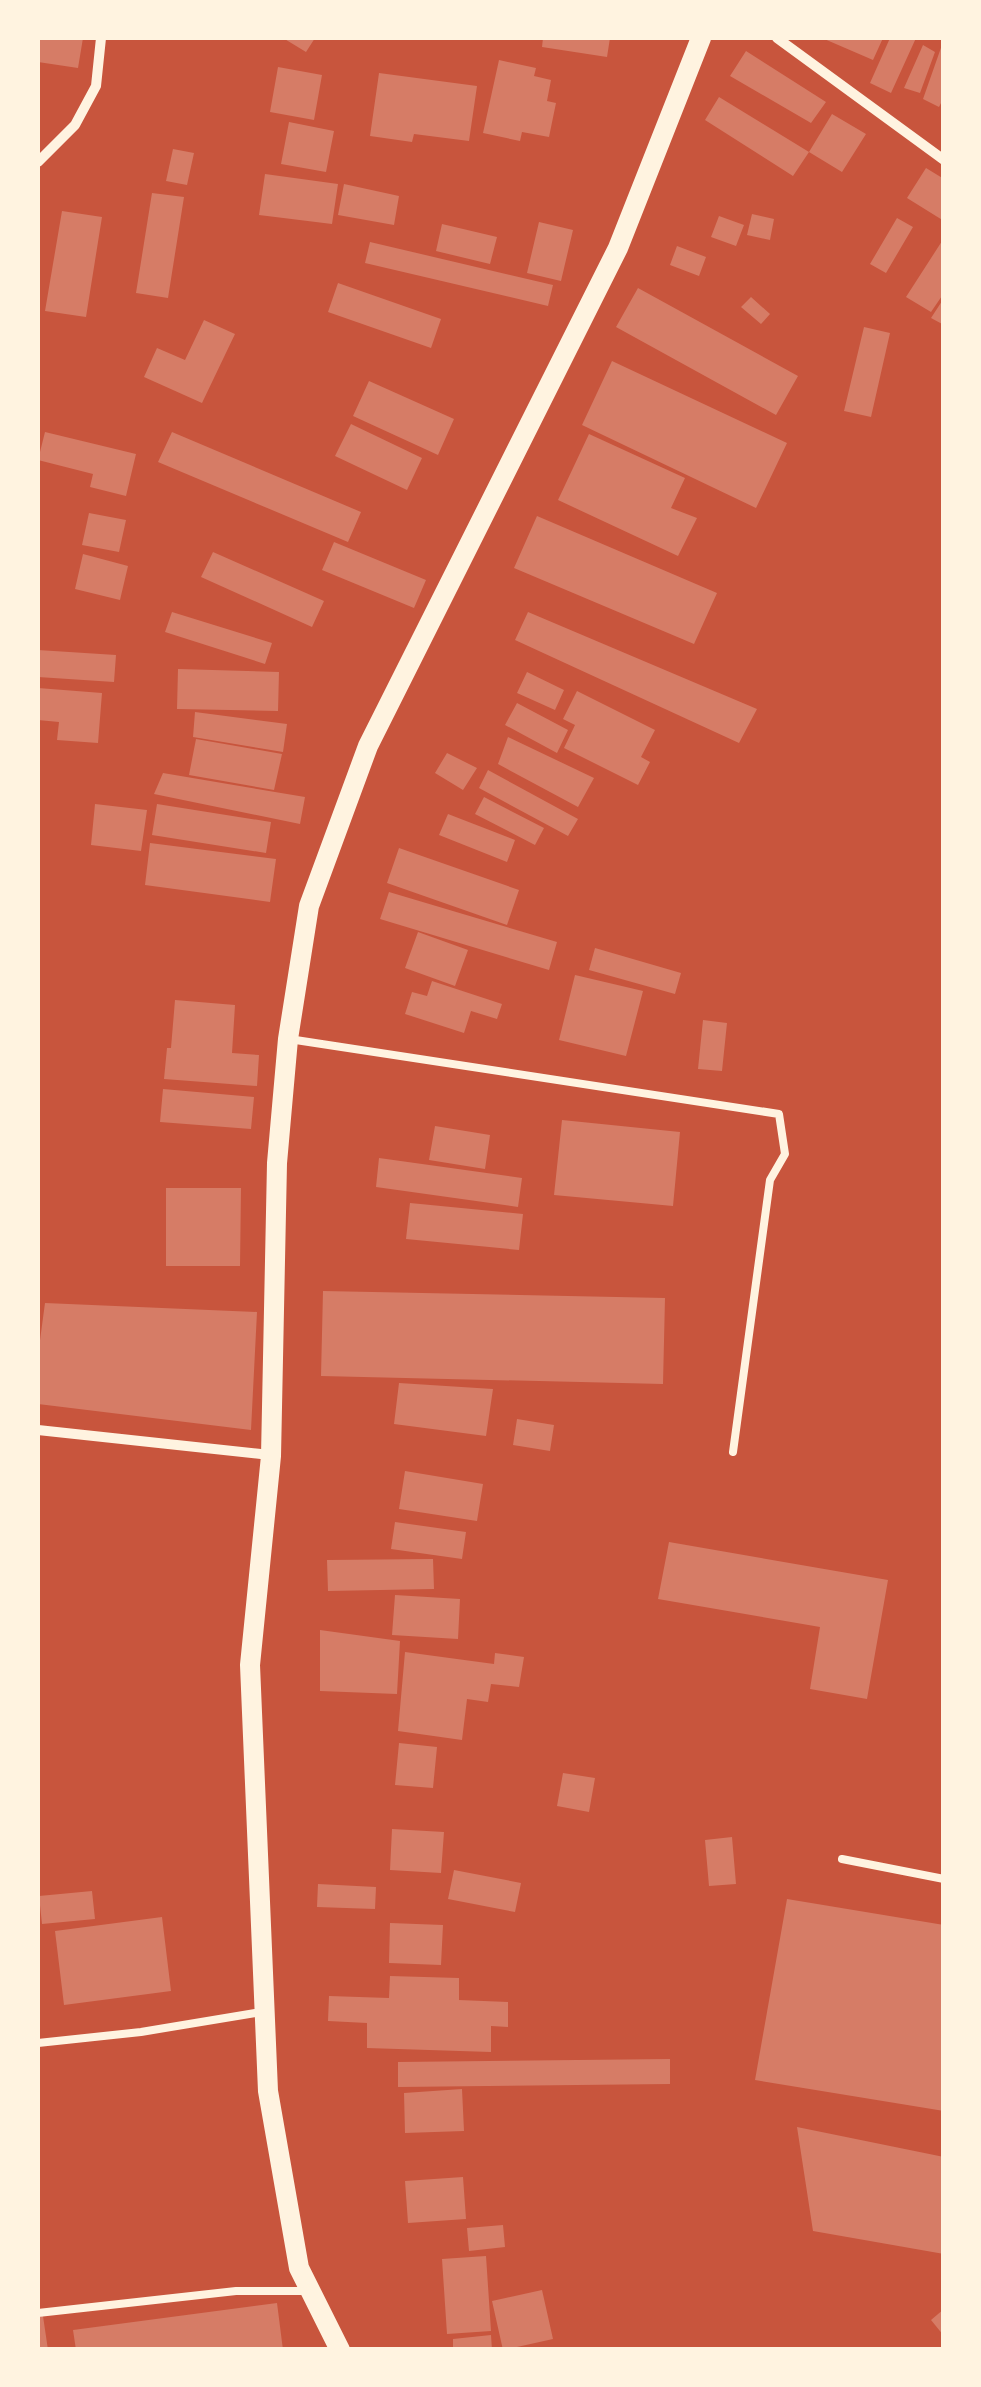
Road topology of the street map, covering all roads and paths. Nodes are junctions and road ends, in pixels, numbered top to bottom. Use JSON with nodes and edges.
{"nodes":[{"id":1,"x":100,"y":38,"type":"edge"},
{"id":2,"x":701,"y":38,"type":"edge"},
{"id":3,"x":776,"y":38,"type":"edge"},
{"id":4,"x":944,"y":160,"type":"edge"},
{"id":5,"x":38,"y":162,"type":"edge"},
{"id":6,"x":288,"y":1039,"type":"junction"},
{"id":7,"x":38,"y":1430,"type":"edge"},
{"id":8,"x":734,"y":1452,"type":"dead end"},
{"id":9,"x":271,"y":1456,"type":"junction"},
{"id":10,"x":842,"y":1859,"type":"dead end"},
{"id":11,"x":944,"y":1879,"type":"edge"},
{"id":12,"x":265,"y":2011,"type":"junction"},
{"id":13,"x":38,"y":2043,"type":"edge"},
{"id":14,"x":311,"y":2291,"type":"junction"},
{"id":15,"x":38,"y":2313,"type":"edge"},
{"id":16,"x":340,"y":2350,"type":"edge"}],
"edges":[{"from":1,"to":5,"type":"street"},
{"from":2,"to":6,"type":"main road"},
{"from":3,"to":4,"type":"street"},
{"from":6,"to":8,"type":"lane"},
{"from":6,"to":9,"type":"main road"},
{"from":7,"to":9,"type":"street"},
{"from":9,"to":12,"type":"main road"},
{"from":10,"to":11,"type":"lane"},
{"from":12,"to":13,"type":"lane"},
{"from":12,"to":14,"type":"main road"},
{"from":14,"to":15,"type":"lane"},
{"from":14,"to":16,"type":"main road"}]}
